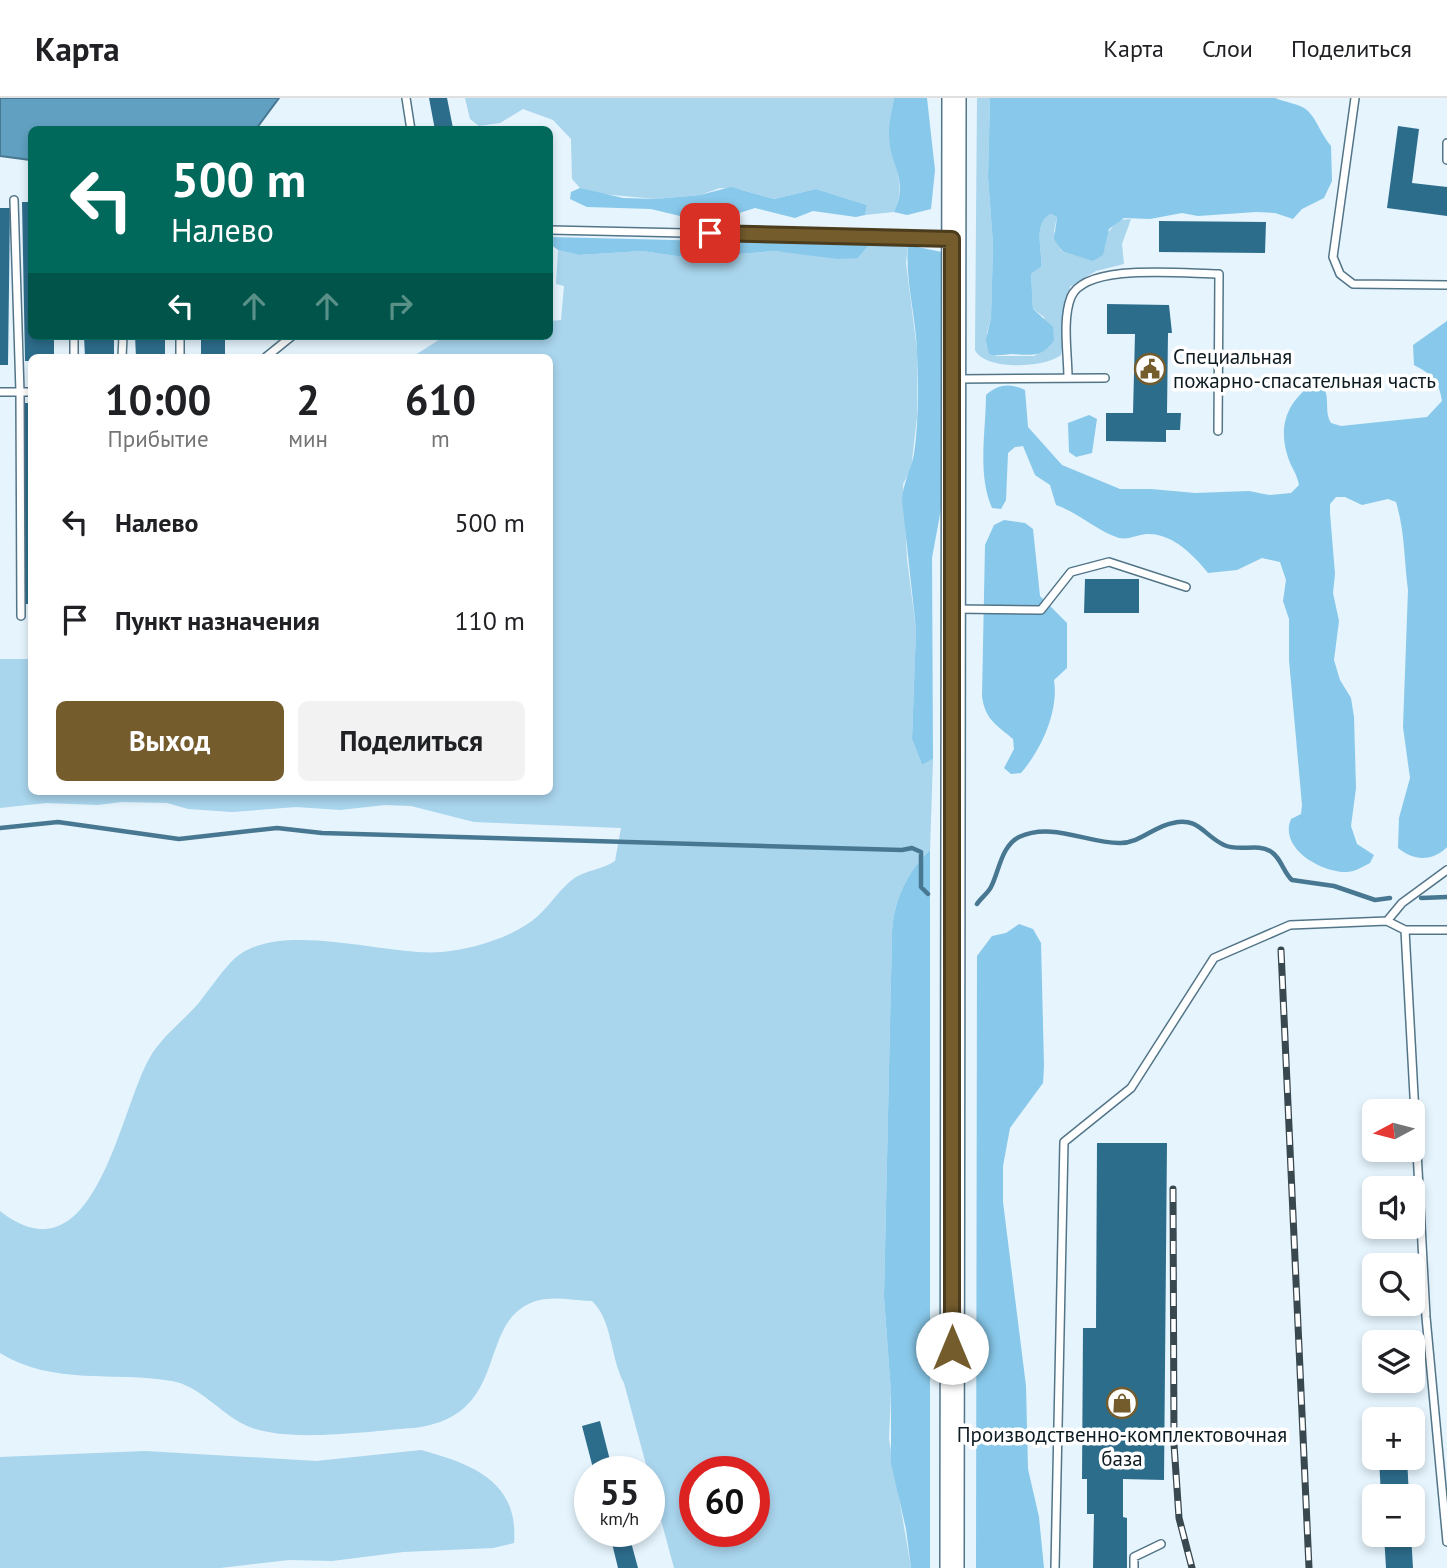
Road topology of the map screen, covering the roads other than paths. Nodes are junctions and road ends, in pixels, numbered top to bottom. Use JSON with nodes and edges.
{"nodes":[{"id":1,"x":405,"y":98,"type":"edge"},
{"id":2,"x":954,"y":98,"type":"edge"},
{"id":3,"x":1355,"y":98,"type":"edge"},
{"id":4,"x":410,"y":126,"type":"edge"},
{"id":5,"x":1447,"y":143,"type":"edge"},
{"id":6,"x":1447,"y":160,"type":"edge"},
{"id":7,"x":14,"y":200,"type":"dead end"},
{"id":8,"x":553,"y":230,"type":"edge"},
{"id":9,"x":952,"y":239,"type":"junction"},
{"id":10,"x":1447,"y":285,"type":"edge"},
{"id":11,"x":287,"y":340,"type":"edge"},
{"id":12,"x":270,"y":354,"type":"edge"},
{"id":13,"x":1068,"y":378,"type":"junction"},
{"id":14,"x":1105,"y":378,"type":"dead end"},
{"id":15,"x":954,"y":379,"type":"junction"},
{"id":16,"x":0,"y":392,"type":"edge"},
{"id":17,"x":20,"y":392,"type":"junction"},
{"id":18,"x":28,"y":392,"type":"edge"},
{"id":19,"x":1218,"y":430,"type":"dead end"},
{"id":20,"x":1186,"y":587,"type":"dead end"},
{"id":21,"x":954,"y":609,"type":"junction"},
{"id":22,"x":21,"y":616,"type":"dead end"},
{"id":23,"x":1447,"y":870,"type":"edge"},
{"id":24,"x":1387,"y":921,"type":"junction"},
{"id":25,"x":1405,"y":930,"type":"junction"},
{"id":26,"x":1447,"y":930,"type":"edge"},
{"id":27,"x":1447,"y":1542,"type":"edge"},
{"id":28,"x":1161,"y":1544,"type":"dead end"},
{"id":29,"x":952,"y":1568,"type":"edge"},
{"id":30,"x":1055,"y":1568,"type":"edge"},
{"id":31,"x":1134,"y":1568,"type":"edge"}],
"edges":[{"from":1,"to":4,"type":"lane"},
{"from":2,"to":9,"type":"main road"},
{"from":3,"to":10,"type":"lane"},
{"from":5,"to":6,"type":"lane"},
{"from":7,"to":17,"type":"lane"},
{"from":8,"to":9,"type":"lane"},
{"from":9,"to":15,"type":"main road"},
{"from":11,"to":12,"type":"lane"},
{"from":13,"to":14,"type":"lane"},
{"from":13,"to":15,"type":"lane"},
{"from":13,"to":19,"type":"lane"},
{"from":15,"to":21,"type":"main road"},
{"from":16,"to":17,"type":"lane"},
{"from":17,"to":18,"type":"lane"},
{"from":17,"to":22,"type":"lane"},
{"from":20,"to":21,"type":"lane"},
{"from":21,"to":29,"type":"main road"},
{"from":23,"to":24,"type":"lane"},
{"from":24,"to":25,"type":"lane"},
{"from":24,"to":30,"type":"lane"},
{"from":25,"to":26,"type":"lane"},
{"from":25,"to":27,"type":"lane"},
{"from":28,"to":31,"type":"lane"}]}
